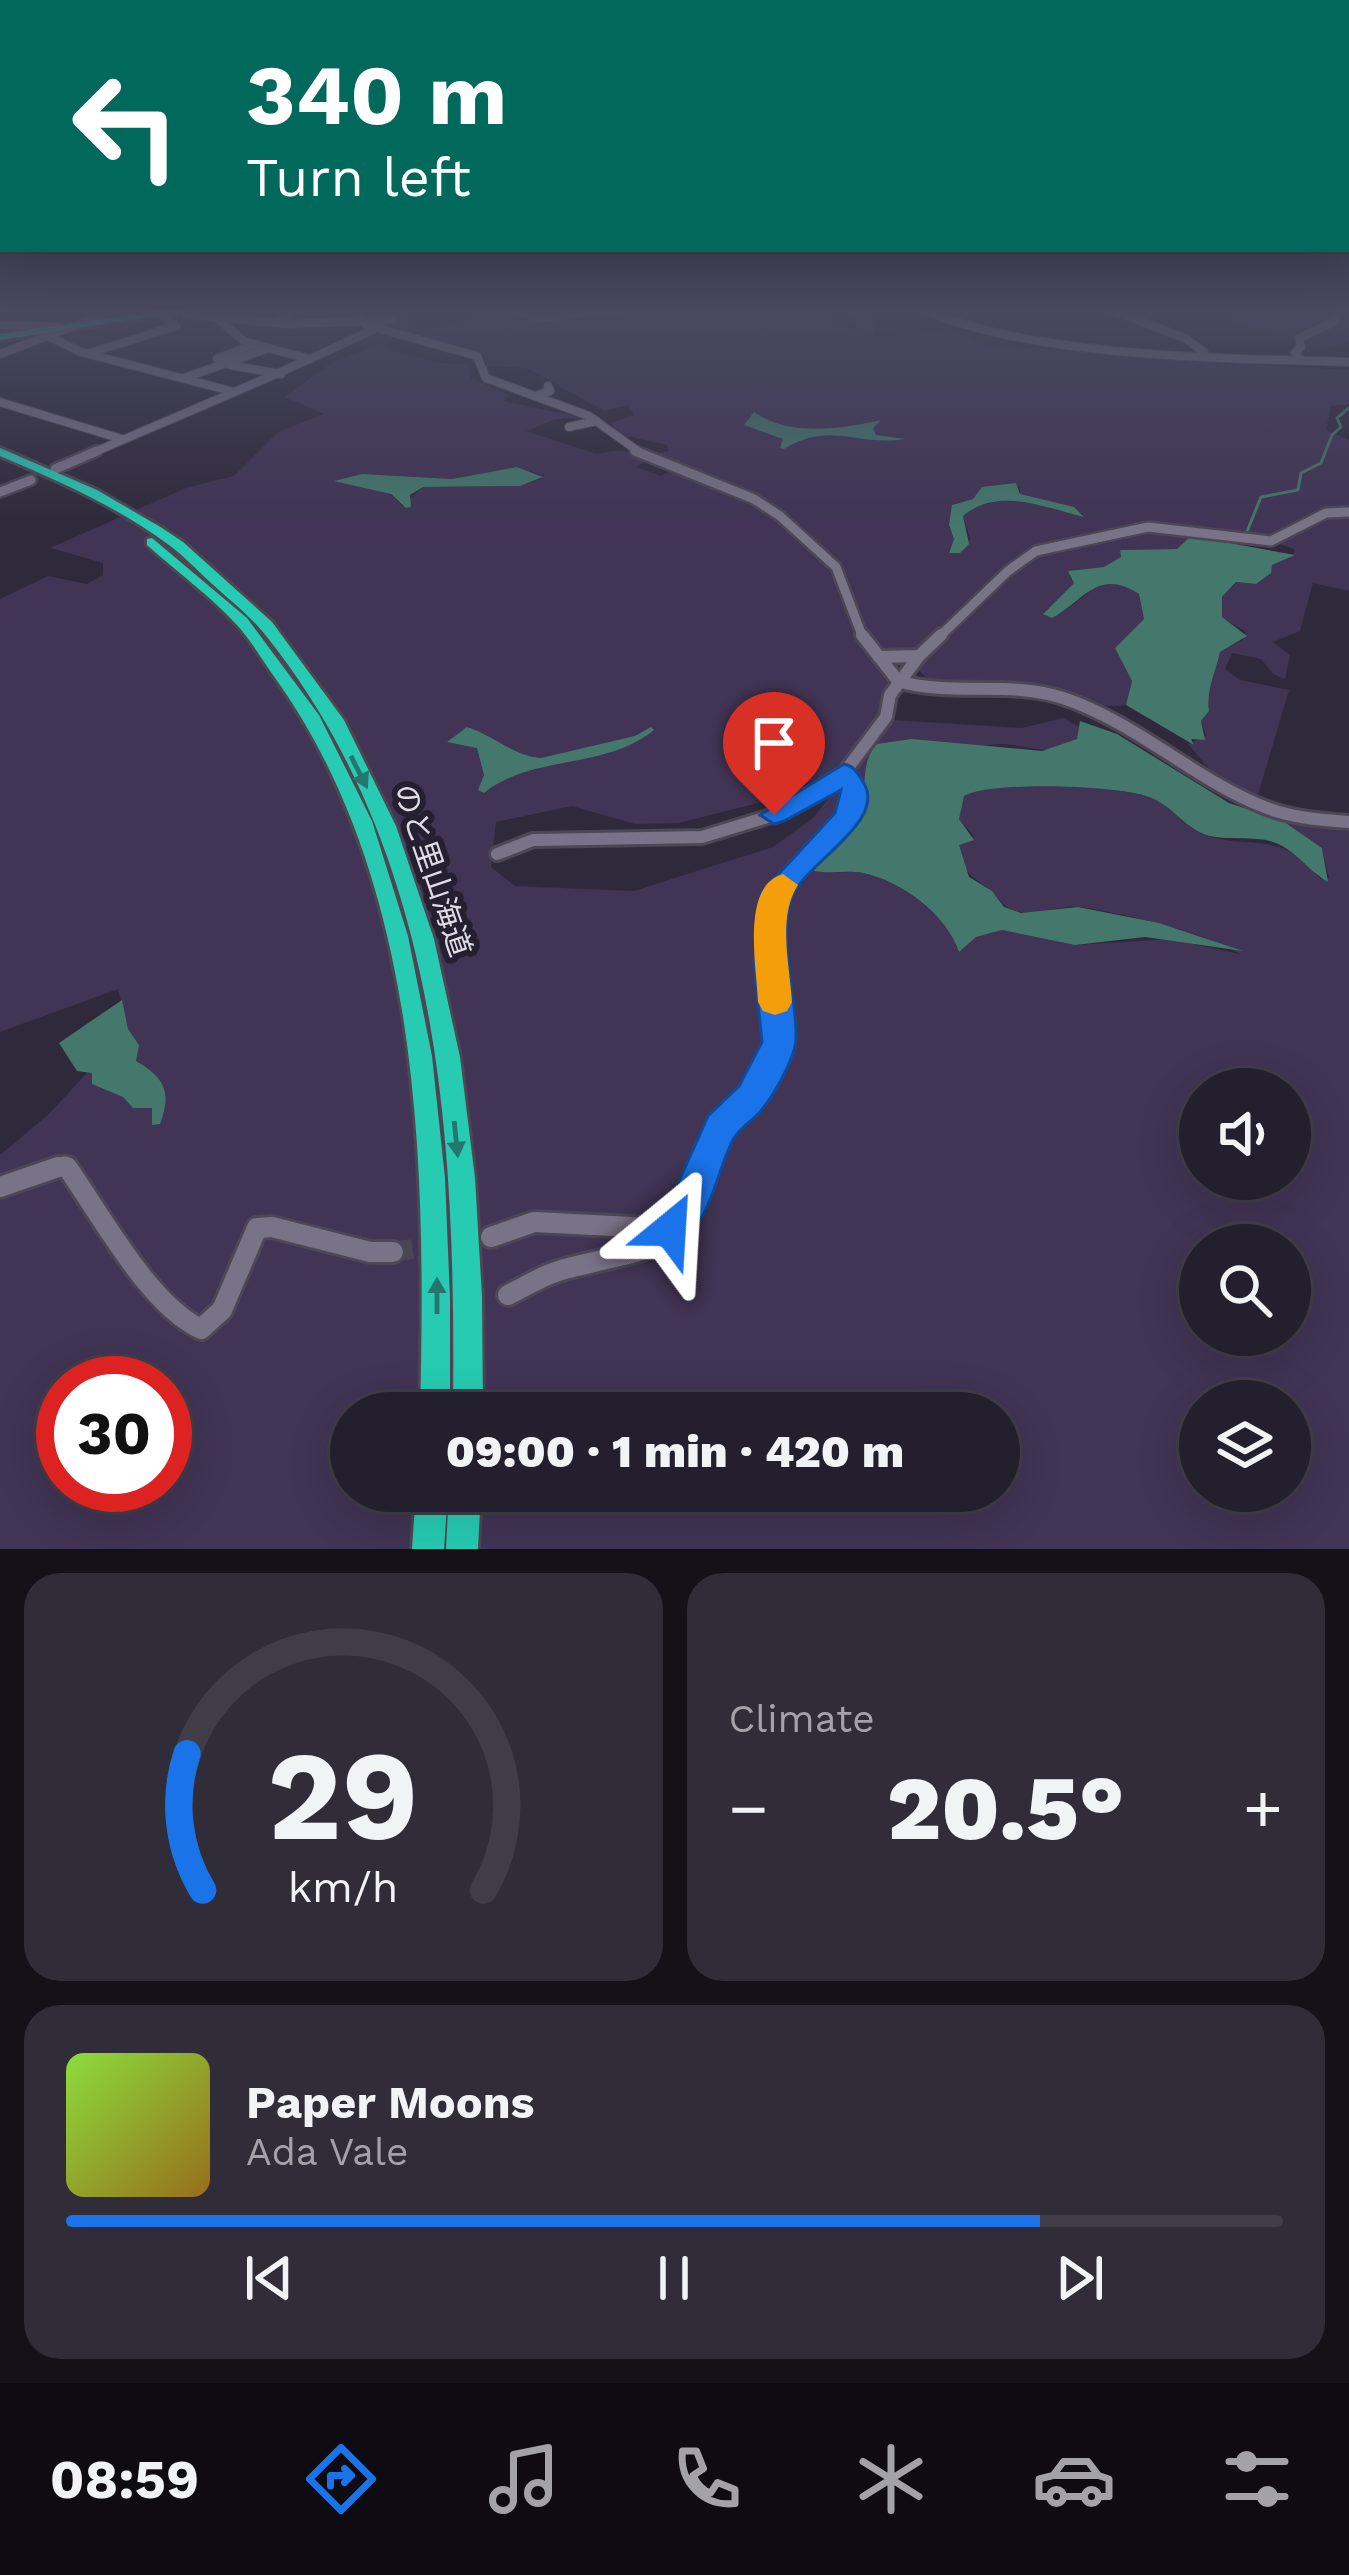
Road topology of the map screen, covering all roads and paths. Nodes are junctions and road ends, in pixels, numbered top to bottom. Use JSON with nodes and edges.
{"nodes":[{"id":1,"x":188,"y":380,"type":"edge"},
{"id":2,"x":265,"y":380,"type":"edge"},
{"id":3,"x":493,"y":380,"type":"edge"},
{"id":4,"x":548,"y":386,"type":"dead end"},
{"id":5,"x":232,"y":392,"type":"junction"},
{"id":6,"x":537,"y":396,"type":"junction"},
{"id":7,"x":0,"y":402,"type":"edge"},
{"id":8,"x":610,"y":412,"type":"dead end"},
{"id":9,"x":593,"y":418,"type":"junction"},
{"id":10,"x":569,"y":427,"type":"dead end"},
{"id":11,"x":124,"y":440,"type":"junction"},
{"id":12,"x":0,"y":456,"type":"edge"},
{"id":13,"x":55,"y":469,"type":"dead end"},
{"id":14,"x":31,"y":480,"type":"dead end"},
{"id":15,"x":0,"y":492,"type":"edge"},
{"id":16,"x":1349,"y":512,"type":"edge"},
{"id":17,"x":919,"y":656,"type":"junction"},
{"id":18,"x":878,"y":657,"type":"junction"},
{"id":19,"x":898,"y":681,"type":"junction"},
{"id":20,"x":844,"y":773,"type":"junction"},
{"id":21,"x":1349,"y":822,"type":"edge"},
{"id":22,"x":497,"y":854,"type":"dead end"},
{"id":23,"x":429,"y":1024,"type":"junction"},
{"id":24,"x":0,"y":1187,"type":"edge"},
{"id":25,"x":670,"y":1229,"type":"junction"},
{"id":26,"x":491,"y":1238,"type":"dead end"},
{"id":27,"x":393,"y":1252,"type":"tunnel mouth"},
{"id":28,"x":508,"y":1295,"type":"dead end"},
{"id":29,"x":435,"y":1392,"type":"edge"},
{"id":30,"x":468,"y":1392,"type":"edge"},
{"id":31,"x":431,"y":1512,"type":"edge"},
{"id":32,"x":464,"y":1512,"type":"edge"},
{"id":33,"x":428,"y":1549,"type":"edge"},
{"id":34,"x":463,"y":1549,"type":"edge"}],
"edges":[{"from":1,"to":5,"type":"street"},
{"from":2,"to":5,"type":"street"},
{"from":3,"to":6,"type":"street"},
{"from":4,"to":6,"type":"street"},
{"from":5,"to":11,"type":"street"},
{"from":6,"to":9,"type":"street"},
{"from":7,"to":11,"type":"street"},
{"from":8,"to":9,"type":"street"},
{"from":9,"to":10,"type":"street"},
{"from":9,"to":18,"type":"street"},
{"from":11,"to":13,"type":"street"},
{"from":12,"to":23,"type":"highway","name":"のと里山海道"},
{"from":12,"to":23,"type":"highway","name":"のと里山海道","one_way":true},
{"from":14,"to":15,"type":"street"},
{"from":16,"to":17,"type":"street"},
{"from":17,"to":18,"type":"street"},
{"from":17,"to":19,"type":"street"},
{"from":18,"to":19,"type":"street"},
{"from":19,"to":20,"type":"street"},
{"from":19,"to":21,"type":"street"},
{"from":20,"to":22,"type":"street"},
{"from":20,"to":25,"type":"street"},
{"from":29,"to":23,"type":"highway","name":"のと里山海道","one_way":true},
{"from":23,"to":30,"type":"highway","name":"のと里山海道","one_way":true},
{"from":24,"to":27,"type":"street"},
{"from":25,"to":26,"type":"street"},
{"from":25,"to":28,"type":"street"},
{"from":31,"to":33,"type":"highway"},
{"from":32,"to":34,"type":"highway"}]}
